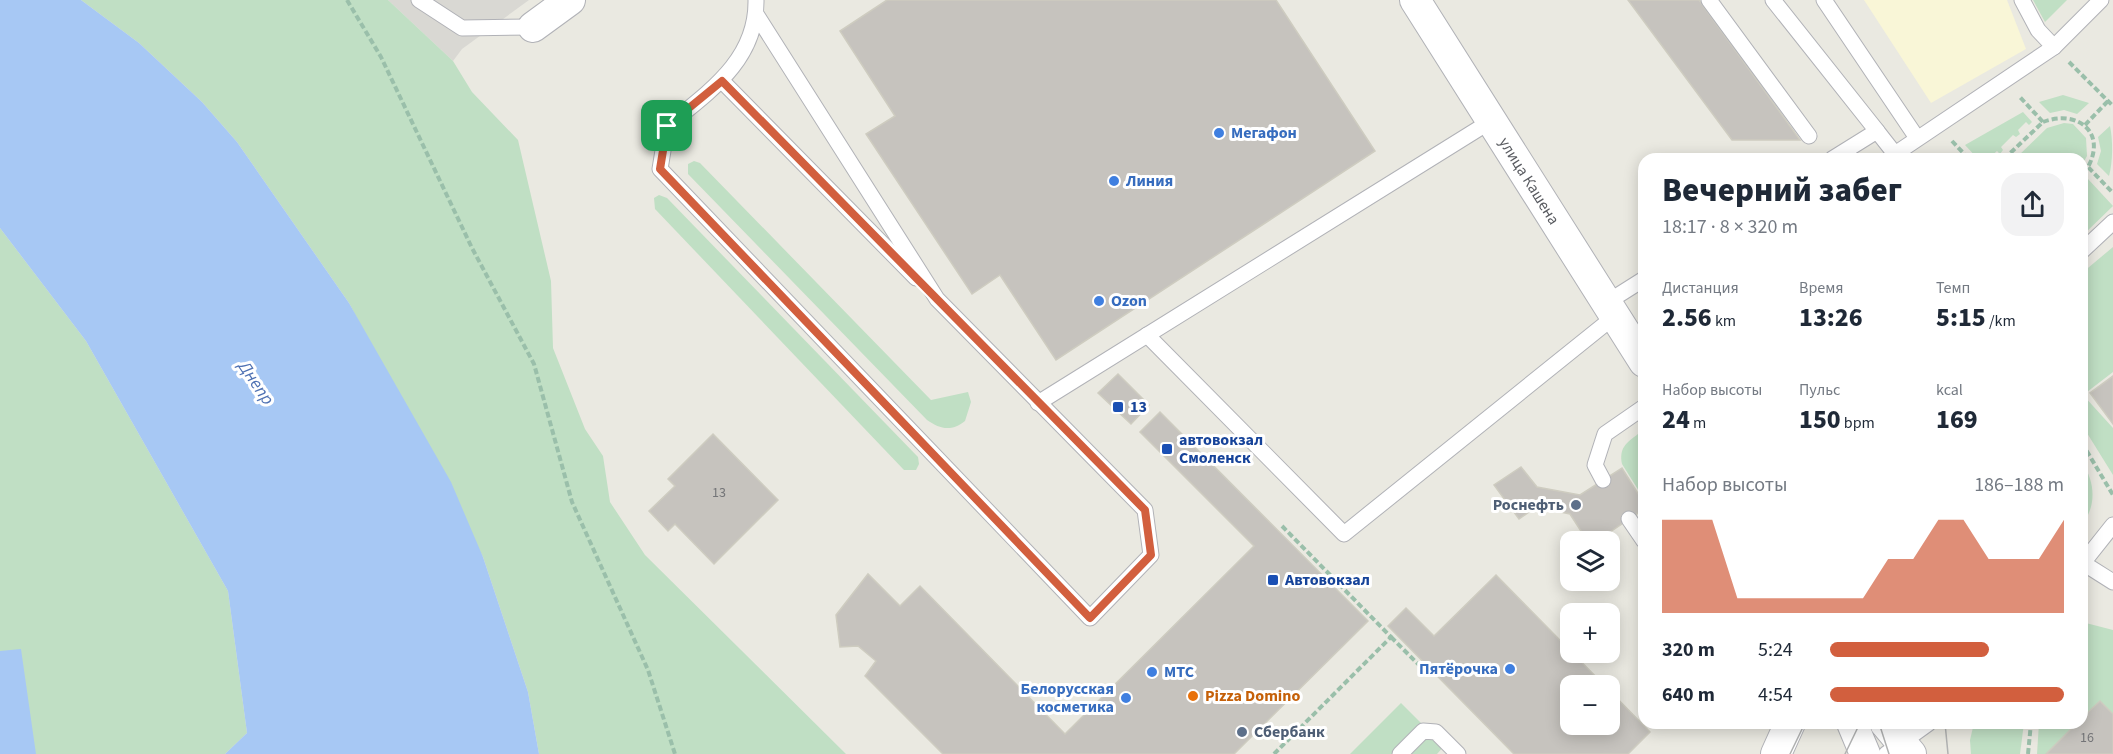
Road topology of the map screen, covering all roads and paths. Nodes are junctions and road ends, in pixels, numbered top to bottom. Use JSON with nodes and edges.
{"nodes":[{"id":1,"x":347,"y":0,"type":"edge"},
{"id":2,"x":419,"y":0,"type":"edge"},
{"id":3,"x":570,"y":0,"type":"edge"},
{"id":4,"x":1415,"y":0,"type":"edge"},
{"id":5,"x":1709,"y":0,"type":"edge"},
{"id":6,"x":1773,"y":0,"type":"edge"},
{"id":7,"x":1824,"y":0,"type":"edge"},
{"id":8,"x":2022,"y":0,"type":"edge"},
{"id":9,"x":2101,"y":0,"type":"edge"},
{"id":10,"x":756,"y":7,"type":"edge"},
{"id":11,"x":533,"y":27,"type":"joint"},
{"id":12,"x":2054,"y":47,"type":"junction"},
{"id":13,"x":722,"y":81,"type":"junction"},
{"id":14,"x":2004,"y":81,"type":"junction"},
{"id":15,"x":2108,"y":101,"type":"junction"},
{"id":16,"x":2113,"y":106,"type":"edge"},
{"id":17,"x":1491,"y":121,"type":"junction"},
{"id":18,"x":2043,"y":122,"type":"junction"},
{"id":19,"x":2085,"y":125,"type":"junction"},
{"id":20,"x":1877,"y":130,"type":"junction"},
{"id":21,"x":1809,"y":136,"type":"dead end"},
{"id":22,"x":1917,"y":138,"type":"junction"},
{"id":23,"x":1841,"y":153,"type":"edge"},
{"id":24,"x":1895,"y":153,"type":"edge"},
{"id":25,"x":1902,"y":153,"type":"edge"},
{"id":26,"x":2010,"y":153,"type":"edge"},
{"id":27,"x":2088,"y":167,"type":"joint"},
{"id":28,"x":2113,"y":193,"type":"edge"},
{"id":29,"x":2113,"y":222,"type":"edge"},
{"id":30,"x":2088,"y":245,"type":"edge"},
{"id":31,"x":1638,"y":284,"type":"edge"},
{"id":32,"x":936,"y":299,"type":"junction"},
{"id":33,"x":1611,"y":309,"type":"junction"},
{"id":34,"x":1147,"y":335,"type":"junction"},
{"id":35,"x":1638,"y":352,"type":"edge"},
{"id":36,"x":1038,"y":403,"type":"junction"},
{"id":37,"x":1638,"y":411,"type":"edge"},
{"id":38,"x":2088,"y":453,"type":"edge"},
{"id":39,"x":1603,"y":480,"type":"dead end"},
{"id":40,"x":2113,"y":495,"type":"edge"},
{"id":41,"x":1629,"y":519,"type":"dead end"},
{"id":42,"x":2113,"y":525,"type":"edge"},
{"id":43,"x":1282,"y":526,"type":"dead end"},
{"id":44,"x":1638,"y":532,"type":"edge"},
{"id":45,"x":2088,"y":556,"type":"edge"},
{"id":46,"x":2088,"y":567,"type":"edge"},
{"id":47,"x":2113,"y":582,"type":"edge"},
{"id":48,"x":1391,"y":637,"type":"junction"},
{"id":49,"x":1424,"y":670,"type":"dead end"},
{"id":50,"x":1787,"y":729,"type":"edge"},
{"id":51,"x":1855,"y":729,"type":"edge"},
{"id":52,"x":1872,"y":729,"type":"edge"},
{"id":53,"x":1919,"y":729,"type":"edge"},
{"id":54,"x":2030,"y":729,"type":"edge"},
{"id":55,"x":1896,"y":743,"type":"edge"},
{"id":56,"x":675,"y":754,"type":"edge"},
{"id":57,"x":1274,"y":754,"type":"edge"},
{"id":58,"x":1400,"y":754,"type":"edge"},
{"id":59,"x":1458,"y":754,"type":"edge"},
{"id":60,"x":1776,"y":754,"type":"edge"},
{"id":61,"x":1866,"y":754,"type":"edge"},
{"id":62,"x":2028,"y":754,"type":"edge"}],
"edges":[{"from":1,"to":56,"type":"path"},
{"from":2,"to":11,"type":"lane"},
{"from":3,"to":11,"type":"street"},
{"from":4,"to":17,"type":"street","name":"улица Кашена"},
{"from":5,"to":21,"type":"lane"},
{"from":6,"to":20,"type":"lane"},
{"from":7,"to":22,"type":"lane"},
{"from":8,"to":12,"type":"lane"},
{"from":9,"to":12,"type":"lane"},
{"from":10,"to":13,"type":"lane"},
{"from":10,"to":32,"type":"lane"},
{"from":12,"to":14,"type":"lane"},
{"from":12,"to":15,"type":"path"},
{"from":13,"to":32,"type":"lane"},
{"from":13,"to":36,"type":"lane"},
{"from":14,"to":18,"type":"path"},
{"from":14,"to":22,"type":"lane"},
{"from":15,"to":16,"type":"path"},
{"from":15,"to":19,"type":"path"},
{"from":17,"to":33,"type":"street","name":"улица Кашена"},
{"from":17,"to":34,"type":"lane"},
{"from":18,"to":19,"type":"path"},
{"from":18,"to":26,"type":"path"},
{"from":19,"to":27,"type":"path"},
{"from":20,"to":23,"type":"lane"},
{"from":20,"to":24,"type":"lane"},
{"from":22,"to":25,"type":"lane"},
{"from":27,"to":28,"type":"path"},
{"from":29,"to":30,"type":"lane"},
{"from":31,"to":33,"type":"lane"},
{"from":32,"to":36,"type":"lane"},
{"from":33,"to":34,"type":"lane"},
{"from":33,"to":35,"type":"street","name":"улица Кашена"},
{"from":34,"to":36,"type":"lane"},
{"from":37,"to":39,"type":"lane"},
{"from":38,"to":40,"type":"path"},
{"from":41,"to":44,"type":"lane"},
{"from":42,"to":45,"type":"lane"},
{"from":43,"to":48,"type":"path"},
{"from":46,"to":47,"type":"lane"},
{"from":48,"to":49,"type":"path"},
{"from":48,"to":57,"type":"path"},
{"from":50,"to":60,"type":"street"},
{"from":51,"to":61,"type":"street"},
{"from":52,"to":61,"type":"street"},
{"from":53,"to":55,"type":"lane"},
{"from":54,"to":62,"type":"path"},
{"from":58,"to":59,"type":"lane"}]}
